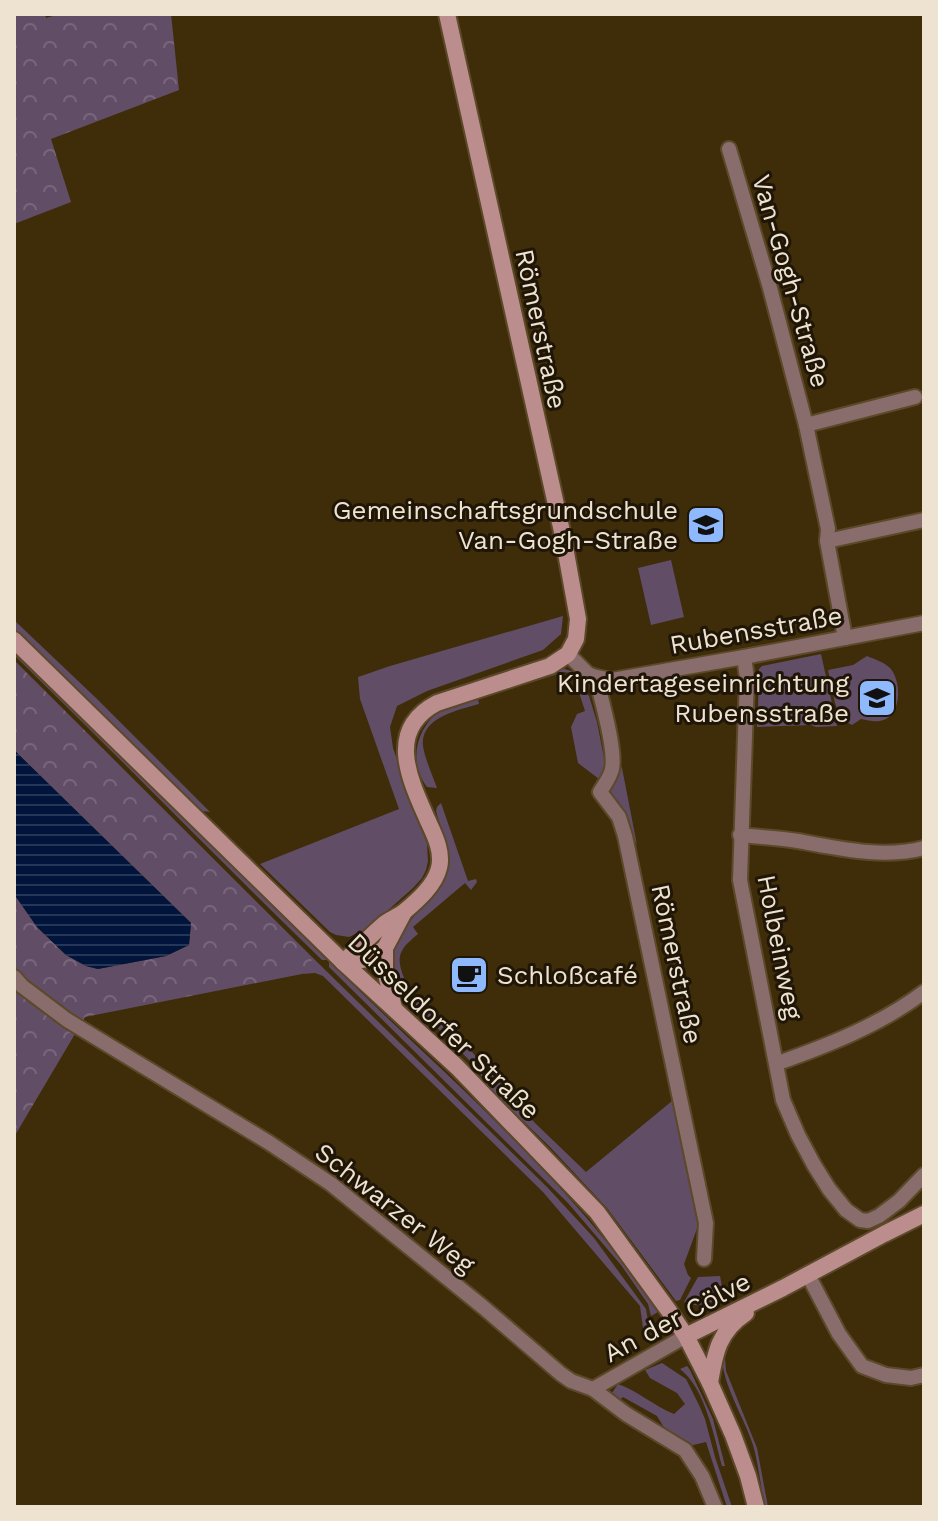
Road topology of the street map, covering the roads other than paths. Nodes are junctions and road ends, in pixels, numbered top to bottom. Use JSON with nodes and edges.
{"nodes":[{"id":1,"x":447,"y":14,"type":"edge"},
{"id":2,"x":729,"y":149,"type":"dead end"},
{"id":3,"x":915,"y":397,"type":"dead end"},
{"id":4,"x":806,"y":425,"type":"junction"},
{"id":5,"x":924,"y":520,"type":"edge"},
{"id":6,"x":827,"y":541,"type":"junction"},
{"id":7,"x":924,"y":623,"type":"edge"},
{"id":8,"x":845,"y":638,"type":"junction"},
{"id":9,"x":14,"y":640,"type":"edge"},
{"id":10,"x":568,"y":654,"type":"junction"},
{"id":11,"x":744,"y":657,"type":"junction"},
{"id":12,"x":596,"y":677,"type":"junction"},
{"id":13,"x":740,"y":835,"type":"junction"},
{"id":14,"x":924,"y":848,"type":"edge"},
{"id":15,"x":403,"y":913,"type":"junction"},
{"id":16,"x":385,"y":948,"type":"junction"},
{"id":17,"x":343,"y":962,"type":"junction"},
{"id":18,"x":14,"y":977,"type":"edge"},
{"id":19,"x":924,"y":992,"type":"edge"},
{"id":20,"x":395,"y":1009,"type":"junction"},
{"id":21,"x":778,"y":1063,"type":"junction"},
{"id":22,"x":924,"y":1175,"type":"edge"},
{"id":23,"x":924,"y":1214,"type":"edge"},
{"id":24,"x":704,"y":1259,"type":"dead end"},
{"id":25,"x":808,"y":1275,"type":"junction"},
{"id":26,"x":783,"y":1288,"type":"junction"},
{"id":27,"x":686,"y":1336,"type":"junction"},
{"id":28,"x":924,"y":1375,"type":"edge"},
{"id":29,"x":710,"y":1383,"type":"junction"},
{"id":30,"x":593,"y":1389,"type":"junction"},
{"id":31,"x":715,"y":1507,"type":"edge"},
{"id":32,"x":756,"y":1507,"type":"edge"}],
"edges":[{"from":1,"to":10,"type":"street","name":"Römerstraße"},
{"from":2,"to":4,"type":"street","name":"Van-Gogh-Straße"},
{"from":3,"to":4,"type":"street","name":"Van-Gogh-Straße"},
{"from":4,"to":6,"type":"street","name":"Van-Gogh-Straße"},
{"from":5,"to":6,"type":"street"},
{"from":6,"to":8,"type":"street","name":"Van-Gogh-Straße"},
{"from":7,"to":8,"type":"street","name":"Rubensstraße"},
{"from":8,"to":11,"type":"street","name":"Rubensstraße"},
{"from":9,"to":17,"type":"street","name":"Düsseldorfer Straße"},
{"from":10,"to":12,"type":"street"},
{"from":10,"to":15,"type":"street"},
{"from":11,"to":12,"type":"street","name":"Rubensstraße"},
{"from":11,"to":13,"type":"street","name":"Holbeinweg"},
{"from":12,"to":24,"type":"street","name":"Römerstraße"},
{"from":13,"to":14,"type":"street"},
{"from":13,"to":21,"type":"street","name":"Holbeinweg"},
{"from":15,"to":16,"type":"street"},
{"from":15,"to":17,"type":"street"},
{"from":16,"to":17,"type":"street"},
{"from":16,"to":20,"type":"street"},
{"from":17,"to":20,"type":"street","name":"Düsseldorfer Straße"},
{"from":18,"to":30,"type":"street","name":"Schwarzer Weg"},
{"from":19,"to":21,"type":"street"},
{"from":20,"to":27,"type":"street","name":"Düsseldorfer Straße"},
{"from":21,"to":22,"type":"street","name":"Holbeinweg"},
{"from":23,"to":25,"type":"street","name":"An der Cölve"},
{"from":25,"to":26,"type":"street","name":"An der Cölve"},
{"from":25,"to":28,"type":"street"},
{"from":26,"to":27,"type":"street","name":"An der Cölve"},
{"from":26,"to":29,"type":"street","name":"An der Cölve"},
{"from":27,"to":29,"type":"street","name":"Düsseldorfer Straße"},
{"from":27,"to":30,"type":"street","name":"An der Cölve"},
{"from":29,"to":32,"type":"street","name":"Düsseldorfer Straße"},
{"from":30,"to":31,"type":"street","name":"Schwarzer Weg"}]}
